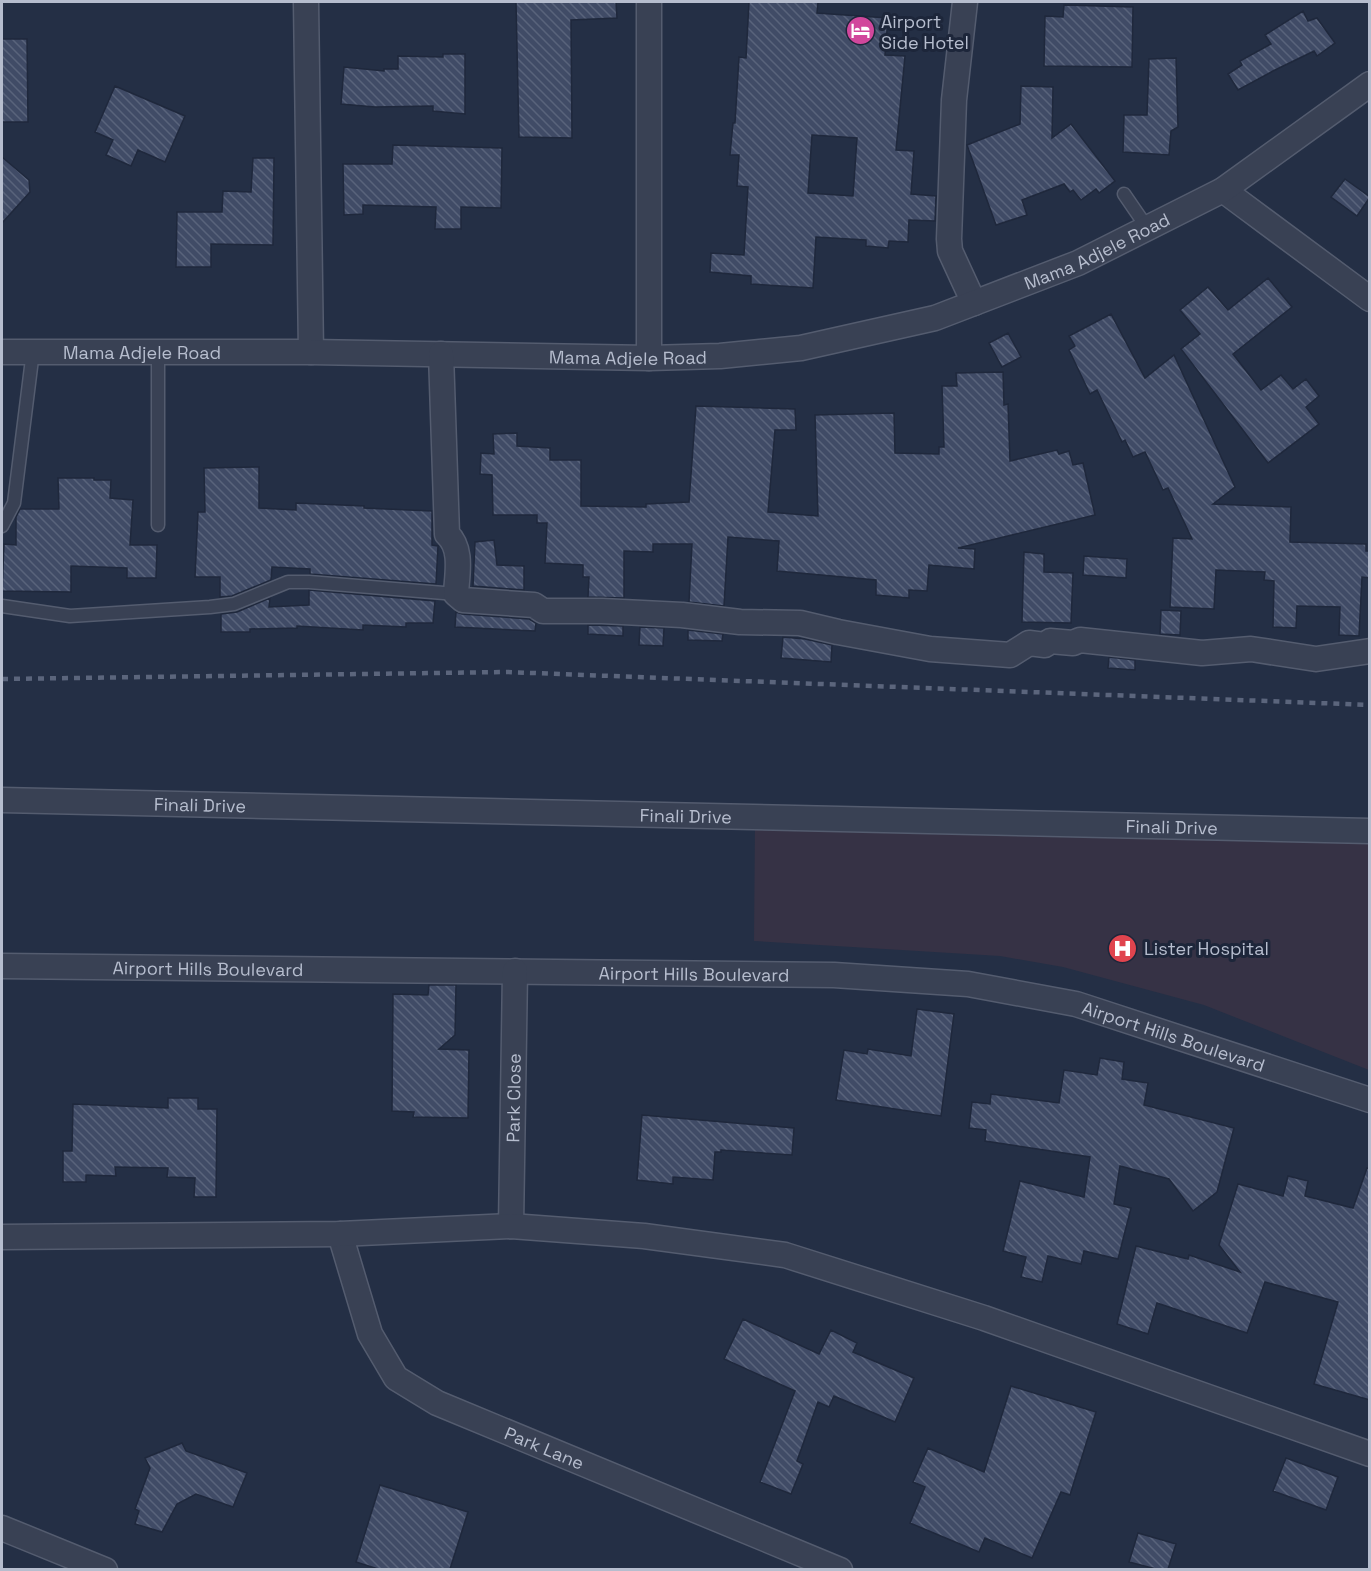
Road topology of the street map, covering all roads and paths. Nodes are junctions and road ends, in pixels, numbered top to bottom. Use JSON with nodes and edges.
{"nodes":[{"id":1,"x":306,"y":2,"type":"edge"},
{"id":2,"x":649,"y":2,"type":"edge"},
{"id":3,"x":965,"y":2,"type":"edge"},
{"id":4,"x":1370,"y":84,"type":"edge"},
{"id":5,"x":1223,"y":190,"type":"junction"},
{"id":6,"x":1124,"y":194,"type":"dead end"},
{"id":7,"x":1148,"y":229,"type":"junction"},
{"id":8,"x":1370,"y":299,"type":"edge"},
{"id":9,"x":974,"y":303,"type":"junction"},
{"id":10,"x":33,"y":351,"type":"junction"},
{"id":11,"x":2,"y":352,"type":"edge"},
{"id":12,"x":158,"y":352,"type":"junction"},
{"id":13,"x":311,"y":352,"type":"junction"},
{"id":14,"x":441,"y":354,"type":"junction"},
{"id":15,"x":649,"y":358,"type":"junction"},
{"id":16,"x":158,"y":525,"type":"dead end"},
{"id":17,"x":2,"y":526,"type":"edge"},
{"id":18,"x":456,"y":594,"type":"junction"},
{"id":19,"x":2,"y":606,"type":"edge"},
{"id":20,"x":1370,"y":651,"type":"edge"},
{"id":21,"x":2,"y":800,"type":"edge"},
{"id":22,"x":1370,"y":831,"type":"edge"},
{"id":23,"x":2,"y":966,"type":"edge"},
{"id":24,"x":515,"y":970,"type":"junction"},
{"id":25,"x":1370,"y":1100,"type":"edge"},
{"id":26,"x":511,"y":1226,"type":"junction"},
{"id":27,"x":340,"y":1234,"type":"junction"},
{"id":28,"x":2,"y":1237,"type":"edge"},
{"id":29,"x":1370,"y":1454,"type":"edge"},
{"id":30,"x":2,"y":1528,"type":"edge"},
{"id":31,"x":105,"y":1569,"type":"edge"},
{"id":32,"x":840,"y":1569,"type":"edge"}],
"edges":[{"from":1,"to":13,"type":"street"},
{"from":2,"to":15,"type":"street"},
{"from":3,"to":9,"type":"street"},
{"from":4,"to":5,"type":"street","name":"Mama Adjele Road"},
{"from":5,"to":7,"type":"street","name":"Mama Adjele Road"},
{"from":5,"to":8,"type":"street"},
{"from":6,"to":7,"type":"lane"},
{"from":7,"to":9,"type":"street","name":"Mama Adjele Road"},
{"from":9,"to":15,"type":"street","name":"Mama Adjele Road"},
{"from":10,"to":11,"type":"street","name":"Mama Adjele Road"},
{"from":10,"to":12,"type":"street","name":"Mama Adjele Road"},
{"from":10,"to":17,"type":"lane"},
{"from":12,"to":13,"type":"street","name":"Mama Adjele Road"},
{"from":12,"to":16,"type":"lane"},
{"from":13,"to":14,"type":"street","name":"Mama Adjele Road"},
{"from":14,"to":15,"type":"street","name":"Mama Adjele Road"},
{"from":14,"to":18,"type":"street"},
{"from":18,"to":19,"type":"lane"},
{"from":18,"to":20,"type":"street"},
{"from":21,"to":22,"type":"street","name":"Finali Drive"},
{"from":23,"to":24,"type":"street","name":"Airport Hills Boulevard"},
{"from":24,"to":25,"type":"street","name":"Airport Hills Boulevard"},
{"from":24,"to":26,"type":"street","name":"Park Close"},
{"from":26,"to":27,"type":"street"},
{"from":26,"to":29,"type":"street"},
{"from":27,"to":28,"type":"street"},
{"from":27,"to":32,"type":"street","name":"Park Lane"},
{"from":30,"to":31,"type":"street"}]}
